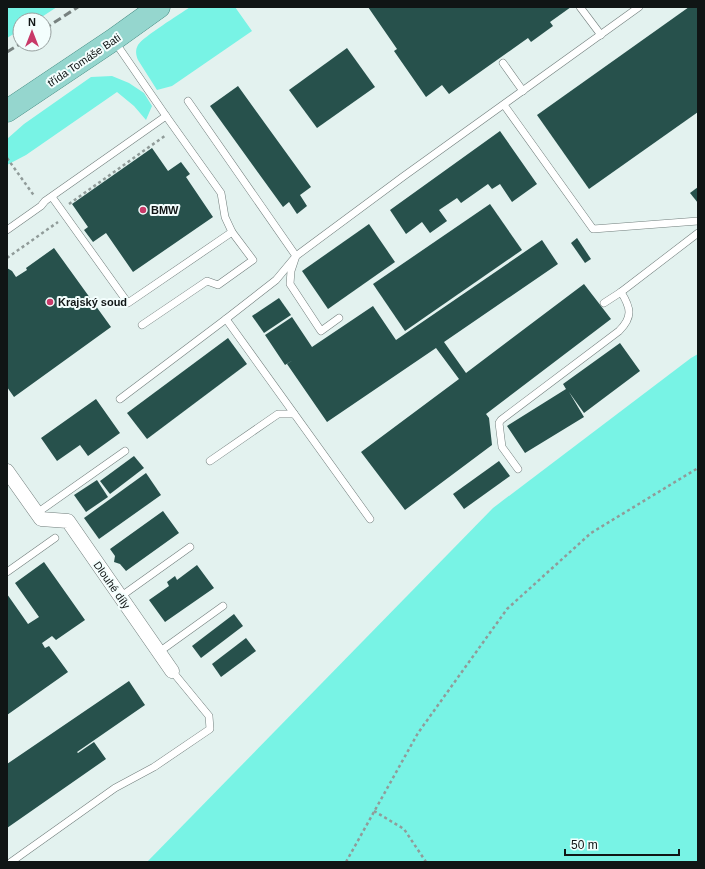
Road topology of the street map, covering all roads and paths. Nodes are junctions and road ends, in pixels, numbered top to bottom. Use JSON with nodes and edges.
{"nodes":[{"id":1,"x":160,"y":7,"type":"edge"},
{"id":2,"x":580,"y":7,"type":"edge"},
{"id":3,"x":639,"y":7,"type":"edge"},
{"id":4,"x":601,"y":35,"type":"junction"},
{"id":5,"x":113,"y":40,"type":"junction"},
{"id":6,"x":502,"y":63,"type":"dead end"},
{"id":7,"x":523,"y":91,"type":"junction"},
{"id":8,"x":188,"y":101,"type":"dead end"},
{"id":9,"x":504,"y":105,"type":"junction"},
{"id":10,"x":7,"y":111,"type":"edge"},
{"id":11,"x":166,"y":116,"type":"junction"},
{"id":12,"x":175,"y":129,"type":"junction"},
{"id":13,"x":7,"y":158,"type":"edge"},
{"id":14,"x":52,"y":197,"type":"junction"},
{"id":15,"x":41,"y":206,"type":"junction"},
{"id":16,"x":66,"y":216,"type":"junction"},
{"id":17,"x":698,"y":221,"type":"edge"},
{"id":18,"x":7,"y":230,"type":"edge"},
{"id":19,"x":232,"y":232,"type":"junction"},
{"id":20,"x":698,"y":233,"type":"edge"},
{"id":21,"x":296,"y":256,"type":"junction"},
{"id":22,"x":7,"y":258,"type":"edge"},
{"id":23,"x":621,"y":292,"type":"junction"},
{"id":24,"x":604,"y":303,"type":"dead end"},
{"id":25,"x":340,"y":318,"type":"dead end"},
{"id":26,"x":226,"y":319,"type":"junction"},
{"id":27,"x":142,"y":325,"type":"dead end"},
{"id":28,"x":120,"y":399,"type":"dead end"},
{"id":29,"x":294,"y":414,"type":"junction"},
{"id":30,"x":125,"y":451,"type":"dead end"},
{"id":31,"x":210,"y":461,"type":"dead end"},
{"id":32,"x":698,"y":468,"type":"edge"},
{"id":33,"x":518,"y":469,"type":"dead end"},
{"id":34,"x":7,"y":471,"type":"edge"},
{"id":35,"x":39,"y":516,"type":"junction"},
{"id":36,"x":370,"y":519,"type":"dead end"},
{"id":37,"x":55,"y":538,"type":"dead end"},
{"id":38,"x":190,"y":547,"type":"dead end"},
{"id":39,"x":7,"y":572,"type":"edge"},
{"id":40,"x":120,"y":596,"type":"junction"},
{"id":41,"x":223,"y":606,"type":"dead end"},
{"id":42,"x":159,"y":652,"type":"junction"},
{"id":43,"x":172,"y":671,"type":"joint"},
{"id":44,"x":374,"y":811,"type":"junction"},
{"id":45,"x":11,"y":862,"type":"edge"},
{"id":46,"x":346,"y":862,"type":"edge"},
{"id":47,"x":426,"y":862,"type":"edge"}],
"edges":[{"from":1,"to":5,"type":"main road","name":"třída Tomáše Bati"},
{"from":2,"to":4,"type":"lane"},
{"from":3,"to":4,"type":"lane"},
{"from":4,"to":7,"type":"lane"},
{"from":5,"to":10,"type":"main road","name":"třída Tomáše Bati"},
{"from":5,"to":11,"type":"lane"},
{"from":6,"to":7,"type":"lane"},
{"from":7,"to":9,"type":"lane"},
{"from":8,"to":21,"type":"lane"},
{"from":9,"to":17,"type":"lane"},
{"from":9,"to":21,"type":"lane"},
{"from":11,"to":12,"type":"lane"},
{"from":11,"to":14,"type":"lane"},
{"from":12,"to":16,"type":"path"},
{"from":12,"to":19,"type":"lane"},
{"from":13,"to":15,"type":"path"},
{"from":14,"to":15,"type":"lane"},
{"from":14,"to":16,"type":"lane"},
{"from":15,"to":18,"type":"lane"},
{"from":16,"to":19,"type":"lane"},
{"from":16,"to":22,"type":"path"},
{"from":19,"to":27,"type":"lane"},
{"from":20,"to":23,"type":"lane"},
{"from":21,"to":25,"type":"lane"},
{"from":21,"to":26,"type":"lane"},
{"from":23,"to":24,"type":"lane"},
{"from":23,"to":33,"type":"lane"},
{"from":26,"to":28,"type":"lane"},
{"from":26,"to":29,"type":"lane"},
{"from":29,"to":31,"type":"lane"},
{"from":29,"to":36,"type":"lane"},
{"from":30,"to":35,"type":"lane"},
{"from":32,"to":44,"type":"path"},
{"from":34,"to":35,"type":"street"},
{"from":35,"to":40,"type":"street","name":"Dlouhé díly"},
{"from":37,"to":39,"type":"lane"},
{"from":38,"to":40,"type":"lane"},
{"from":40,"to":42,"type":"street","name":"Dlouhé díly"},
{"from":41,"to":42,"type":"lane"},
{"from":42,"to":43,"type":"street","name":"Dlouhé díly"},
{"from":43,"to":45,"type":"lane"},
{"from":44,"to":46,"type":"path"},
{"from":44,"to":47,"type":"path"}]}
